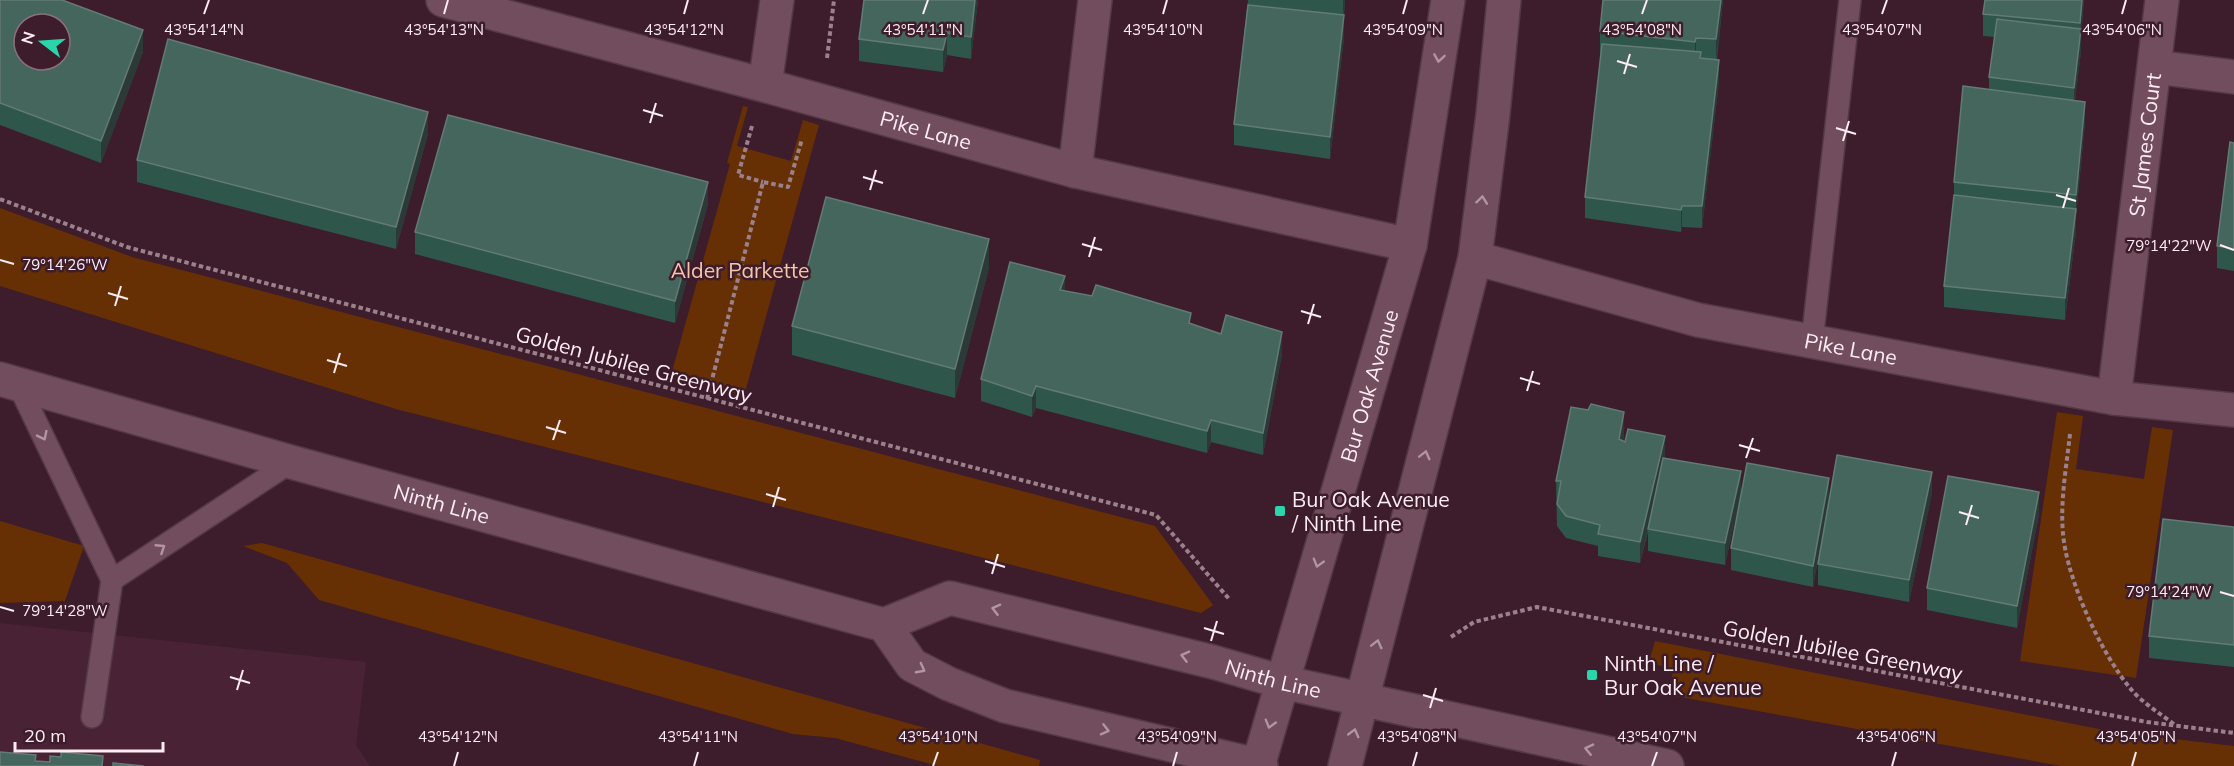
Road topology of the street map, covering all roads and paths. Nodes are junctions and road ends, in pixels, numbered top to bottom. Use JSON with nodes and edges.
{"nodes":[{"id":1,"x":443,"y":0,"type":"edge"},
{"id":2,"x":777,"y":0,"type":"edge"},
{"id":3,"x":834,"y":0,"type":"edge"},
{"id":4,"x":1095,"y":0,"type":"edge"},
{"id":5,"x":1448,"y":0,"type":"edge"},
{"id":6,"x":1504,"y":0,"type":"edge"},
{"id":7,"x":1850,"y":0,"type":"edge"},
{"id":8,"x":2162,"y":0,"type":"edge"},
{"id":9,"x":2155,"y":67,"type":"junction"},
{"id":10,"x":2234,"y":77,"type":"edge"},
{"id":11,"x":765,"y":86,"type":"junction"},
{"id":12,"x":814,"y":100,"type":"junction"},
{"id":13,"x":1075,"y":171,"type":"junction"},
{"id":14,"x":0,"y":199,"type":"edge"},
{"id":15,"x":1410,"y":245,"type":"junction"},
{"id":16,"x":1475,"y":258,"type":"junction"},
{"id":17,"x":1812,"y":342,"type":"junction"},
{"id":18,"x":9,"y":381,"type":"edge"},
{"id":19,"x":2114,"y":398,"type":"junction"},
{"id":20,"x":707,"y":399,"type":"junction"},
{"id":21,"x":2234,"y":410,"type":"edge"},
{"id":22,"x":291,"y":462,"type":"junction"},
{"id":23,"x":112,"y":580,"type":"junction"},
{"id":24,"x":1230,"y":600,"type":"dead end"},
{"id":25,"x":884,"y":625,"type":"junction"},
{"id":26,"x":1451,"y":637,"type":"dead end"},
{"id":27,"x":1282,"y":682,"type":"junction"},
{"id":28,"x":1363,"y":701,"type":"junction"},
{"id":29,"x":92,"y":717,"type":"dead end"},
{"id":30,"x":2234,"y":733,"type":"edge"},
{"id":31,"x":1259,"y":766,"type":"edge"},
{"id":32,"x":1345,"y":766,"type":"edge"},
{"id":33,"x":1667,"y":766,"type":"edge"}],
"edges":[{"from":1,"to":11,"type":"street","name":"Pike Lane"},
{"from":2,"to":11,"type":"street"},
{"from":3,"to":12,"type":"path"},
{"from":4,"to":13,"type":"street"},
{"from":5,"to":15,"type":"street","name":"Bur Oak Avenue","one_way":true},
{"from":16,"to":6,"type":"street","one_way":true},
{"from":7,"to":17,"type":"lane"},
{"from":8,"to":9,"type":"street","name":"St James Court"},
{"from":9,"to":10,"type":"street"},
{"from":9,"to":19,"type":"street","name":"St James Court"},
{"from":11,"to":12,"type":"street","name":"Pike Lane"},
{"from":12,"to":13,"type":"street","name":"Pike Lane"},
{"from":12,"to":20,"type":"path"},
{"from":13,"to":15,"type":"street","name":"Pike Lane"},
{"from":14,"to":20,"type":"path","name":"Golden Jubilee Greenway"},
{"from":15,"to":27,"type":"street","name":"Bur Oak Avenue","one_way":true},
{"from":16,"to":17,"type":"street","name":"Pike Lane"},
{"from":28,"to":16,"type":"street","one_way":true},
{"from":17,"to":19,"type":"street","name":"Pike Lane"},
{"from":18,"to":22,"type":"street","name":"Ninth Line"},
{"from":18,"to":23,"type":"lane","one_way":true},
{"from":19,"to":21,"type":"street","name":"Pike Lane"},
{"from":20,"to":24,"type":"path","name":"Golden Jubilee Greenway"},
{"from":23,"to":22,"type":"lane","one_way":true},
{"from":22,"to":25,"type":"street","name":"Ninth Line"},
{"from":23,"to":29,"type":"lane"},
{"from":27,"to":25,"type":"street","name":"Ninth Line","one_way":true},
{"from":25,"to":31,"type":"street","one_way":true},
{"from":26,"to":30,"type":"path","name":"Golden Jubilee Greenway"},
{"from":27,"to":28,"type":"street","name":"Ninth Line"},
{"from":27,"to":31,"type":"street","name":"Bur Oak Avenue","one_way":true},
{"from":32,"to":28,"type":"street","one_way":true},
{"from":33,"to":28,"type":"street","name":"Ninth Line","one_way":true}]}
